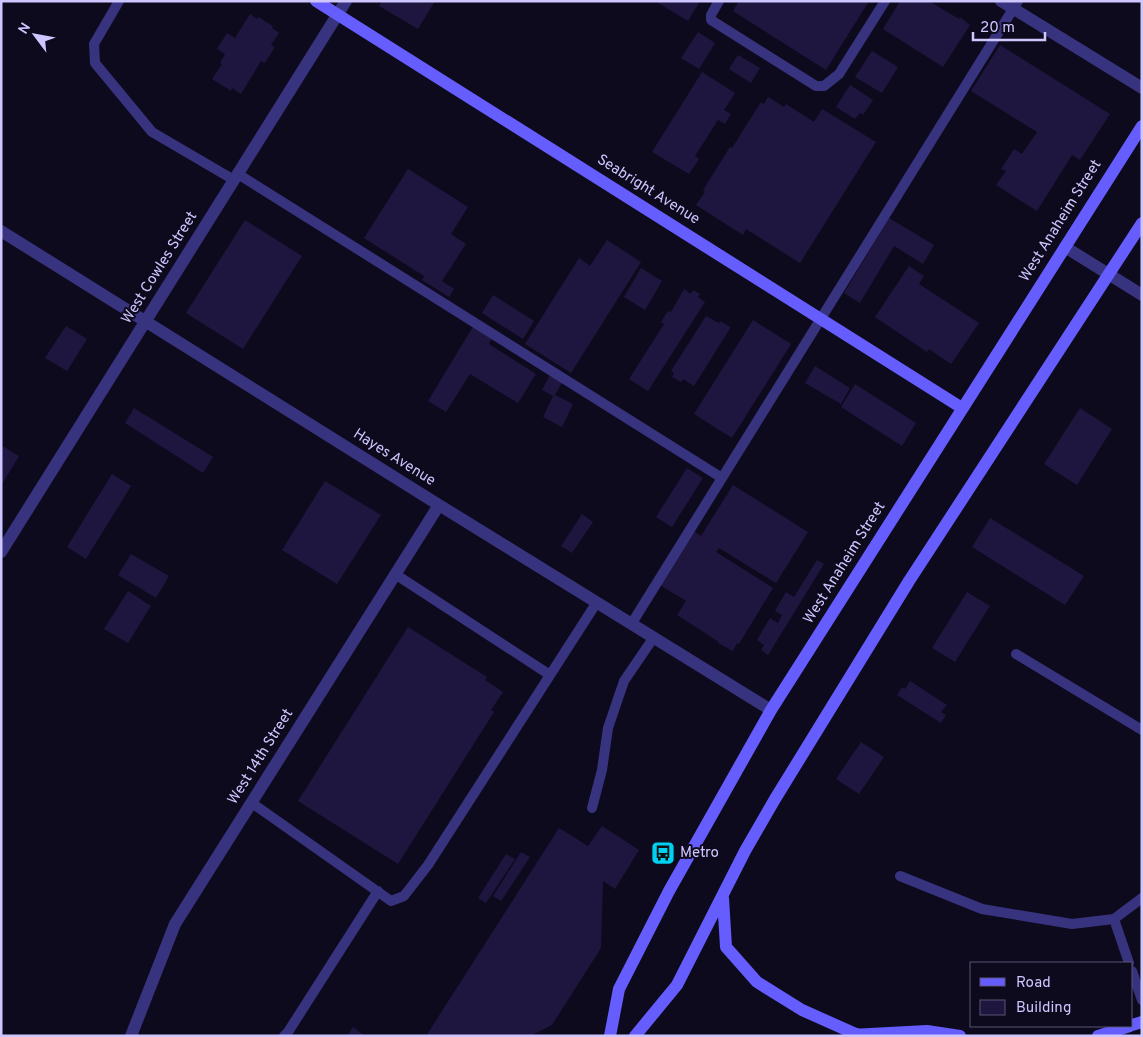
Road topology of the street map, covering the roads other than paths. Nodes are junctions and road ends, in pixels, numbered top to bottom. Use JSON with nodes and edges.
{"nodes":[{"id":1,"x":119,"y":1,"type":"edge"},
{"id":2,"x":316,"y":1,"type":"edge"},
{"id":3,"x":346,"y":1,"type":"edge"},
{"id":4,"x":719,"y":1,"type":"edge"},
{"id":5,"x":885,"y":1,"type":"edge"},
{"id":6,"x":1001,"y":1,"type":"edge"},
{"id":7,"x":1016,"y":5,"type":"edge"},
{"id":8,"x":338,"y":15,"type":"junction"},
{"id":9,"x":1142,"y":88,"type":"edge"},
{"id":10,"x":1142,"y":126,"type":"edge"},
{"id":11,"x":236,"y":177,"type":"junction"},
{"id":12,"x":1142,"y":223,"type":"edge"},
{"id":13,"x":1,"y":231,"type":"edge"},
{"id":14,"x":1065,"y":247,"type":"junction"},
{"id":15,"x":1109,"y":275,"type":"junction"},
{"id":16,"x":1142,"y":295,"type":"edge"},
{"id":17,"x":821,"y":317,"type":"junction"},
{"id":18,"x":146,"y":321,"type":"junction"},
{"id":19,"x":962,"y":408,"type":"junction"},
{"id":20,"x":722,"y":478,"type":"junction"},
{"id":21,"x":439,"y":505,"type":"junction"},
{"id":22,"x":1,"y":552,"type":"edge"},
{"id":23,"x":396,"y":574,"type":"junction"},
{"id":24,"x":597,"y":602,"type":"junction"},
{"id":25,"x":632,"y":624,"type":"junction"},
{"id":26,"x":654,"y":637,"type":"junction"},
{"id":27,"x":1016,"y":654,"type":"dead end"},
{"id":28,"x":550,"y":675,"type":"junction"},
{"id":29,"x":771,"y":710,"type":"junction"},
{"id":30,"x":1142,"y":730,"type":"edge"},
{"id":31,"x":252,"y":803,"type":"junction"},
{"id":32,"x":592,"y":808,"type":"dead end"},
{"id":33,"x":900,"y":876,"type":"dead end"},
{"id":34,"x":378,"y":891,"type":"junction"},
{"id":35,"x":722,"y":897,"type":"junction"},
{"id":36,"x":1142,"y":898,"type":"edge"},
{"id":37,"x":1114,"y":919,"type":"junction"},
{"id":38,"x":1129,"y":962,"type":"edge"},
{"id":39,"x":1133,"y":974,"type":"edge"},
{"id":40,"x":1142,"y":1000,"type":"edge"},
{"id":41,"x":1128,"y":1027,"type":"edge"},
{"id":42,"x":852,"y":1035,"type":"edge"},
{"id":43,"x":131,"y":1036,"type":"edge"},
{"id":44,"x":284,"y":1036,"type":"edge"},
{"id":45,"x":610,"y":1036,"type":"edge"},
{"id":46,"x":635,"y":1036,"type":"edge"},
{"id":47,"x":960,"y":1036,"type":"edge"},
{"id":48,"x":1098,"y":1036,"type":"edge"}],
"edges":[{"from":1,"to":11,"type":"lane"},
{"from":2,"to":8,"type":"main road","name":"Seabright Avenue"},
{"from":3,"to":8,"type":"street","name":"West Cowles Street"},
{"from":4,"to":5,"type":"lane"},
{"from":6,"to":7,"type":"street"},
{"from":7,"to":9,"type":"street"},
{"from":7,"to":17,"type":"lane"},
{"from":8,"to":11,"type":"street","name":"West Cowles Street"},
{"from":8,"to":17,"type":"main road","name":"Seabright Avenue"},
{"from":10,"to":14,"type":"main road","name":"West Anaheim Street"},
{"from":11,"to":18,"type":"street","name":"West Cowles Street"},
{"from":11,"to":20,"type":"lane"},
{"from":12,"to":15,"type":"main road"},
{"from":13,"to":18,"type":"street","name":"Hayes Avenue"},
{"from":14,"to":15,"type":"street"},
{"from":14,"to":19,"type":"main road","name":"West Anaheim Street"},
{"from":15,"to":16,"type":"street"},
{"from":15,"to":35,"type":"main road"},
{"from":17,"to":19,"type":"main road","name":"Seabright Avenue"},
{"from":17,"to":20,"type":"lane"},
{"from":18,"to":21,"type":"street","name":"Hayes Avenue"},
{"from":18,"to":22,"type":"street","name":"West Cowles Street"},
{"from":19,"to":29,"type":"main road","name":"West Anaheim Street"},
{"from":20,"to":25,"type":"lane"},
{"from":21,"to":23,"type":"street","name":"West 14th Street"},
{"from":21,"to":24,"type":"street","name":"Hayes Avenue"},
{"from":23,"to":28,"type":"lane"},
{"from":23,"to":31,"type":"street","name":"West 14th Street"},
{"from":24,"to":25,"type":"street","name":"Hayes Avenue"},
{"from":24,"to":28,"type":"lane"},
{"from":25,"to":26,"type":"street","name":"Hayes Avenue"},
{"from":26,"to":29,"type":"street","name":"Hayes Avenue"},
{"from":26,"to":32,"type":"lane"},
{"from":27,"to":30,"type":"lane"},
{"from":28,"to":34,"type":"lane"},
{"from":29,"to":45,"type":"main road","name":"West Anaheim Street"},
{"from":31,"to":34,"type":"lane"},
{"from":31,"to":43,"type":"street","name":"West 14th Street"},
{"from":33,"to":37,"type":"lane"},
{"from":34,"to":44,"type":"lane"},
{"from":35,"to":42,"type":"main road"},
{"from":35,"to":46,"type":"main road"},
{"from":36,"to":37,"type":"lane"},
{"from":37,"to":38,"type":"lane"},
{"from":39,"to":40,"type":"lane"},
{"from":41,"to":48,"type":"main road"},
{"from":42,"to":47,"type":"main road"}]}
